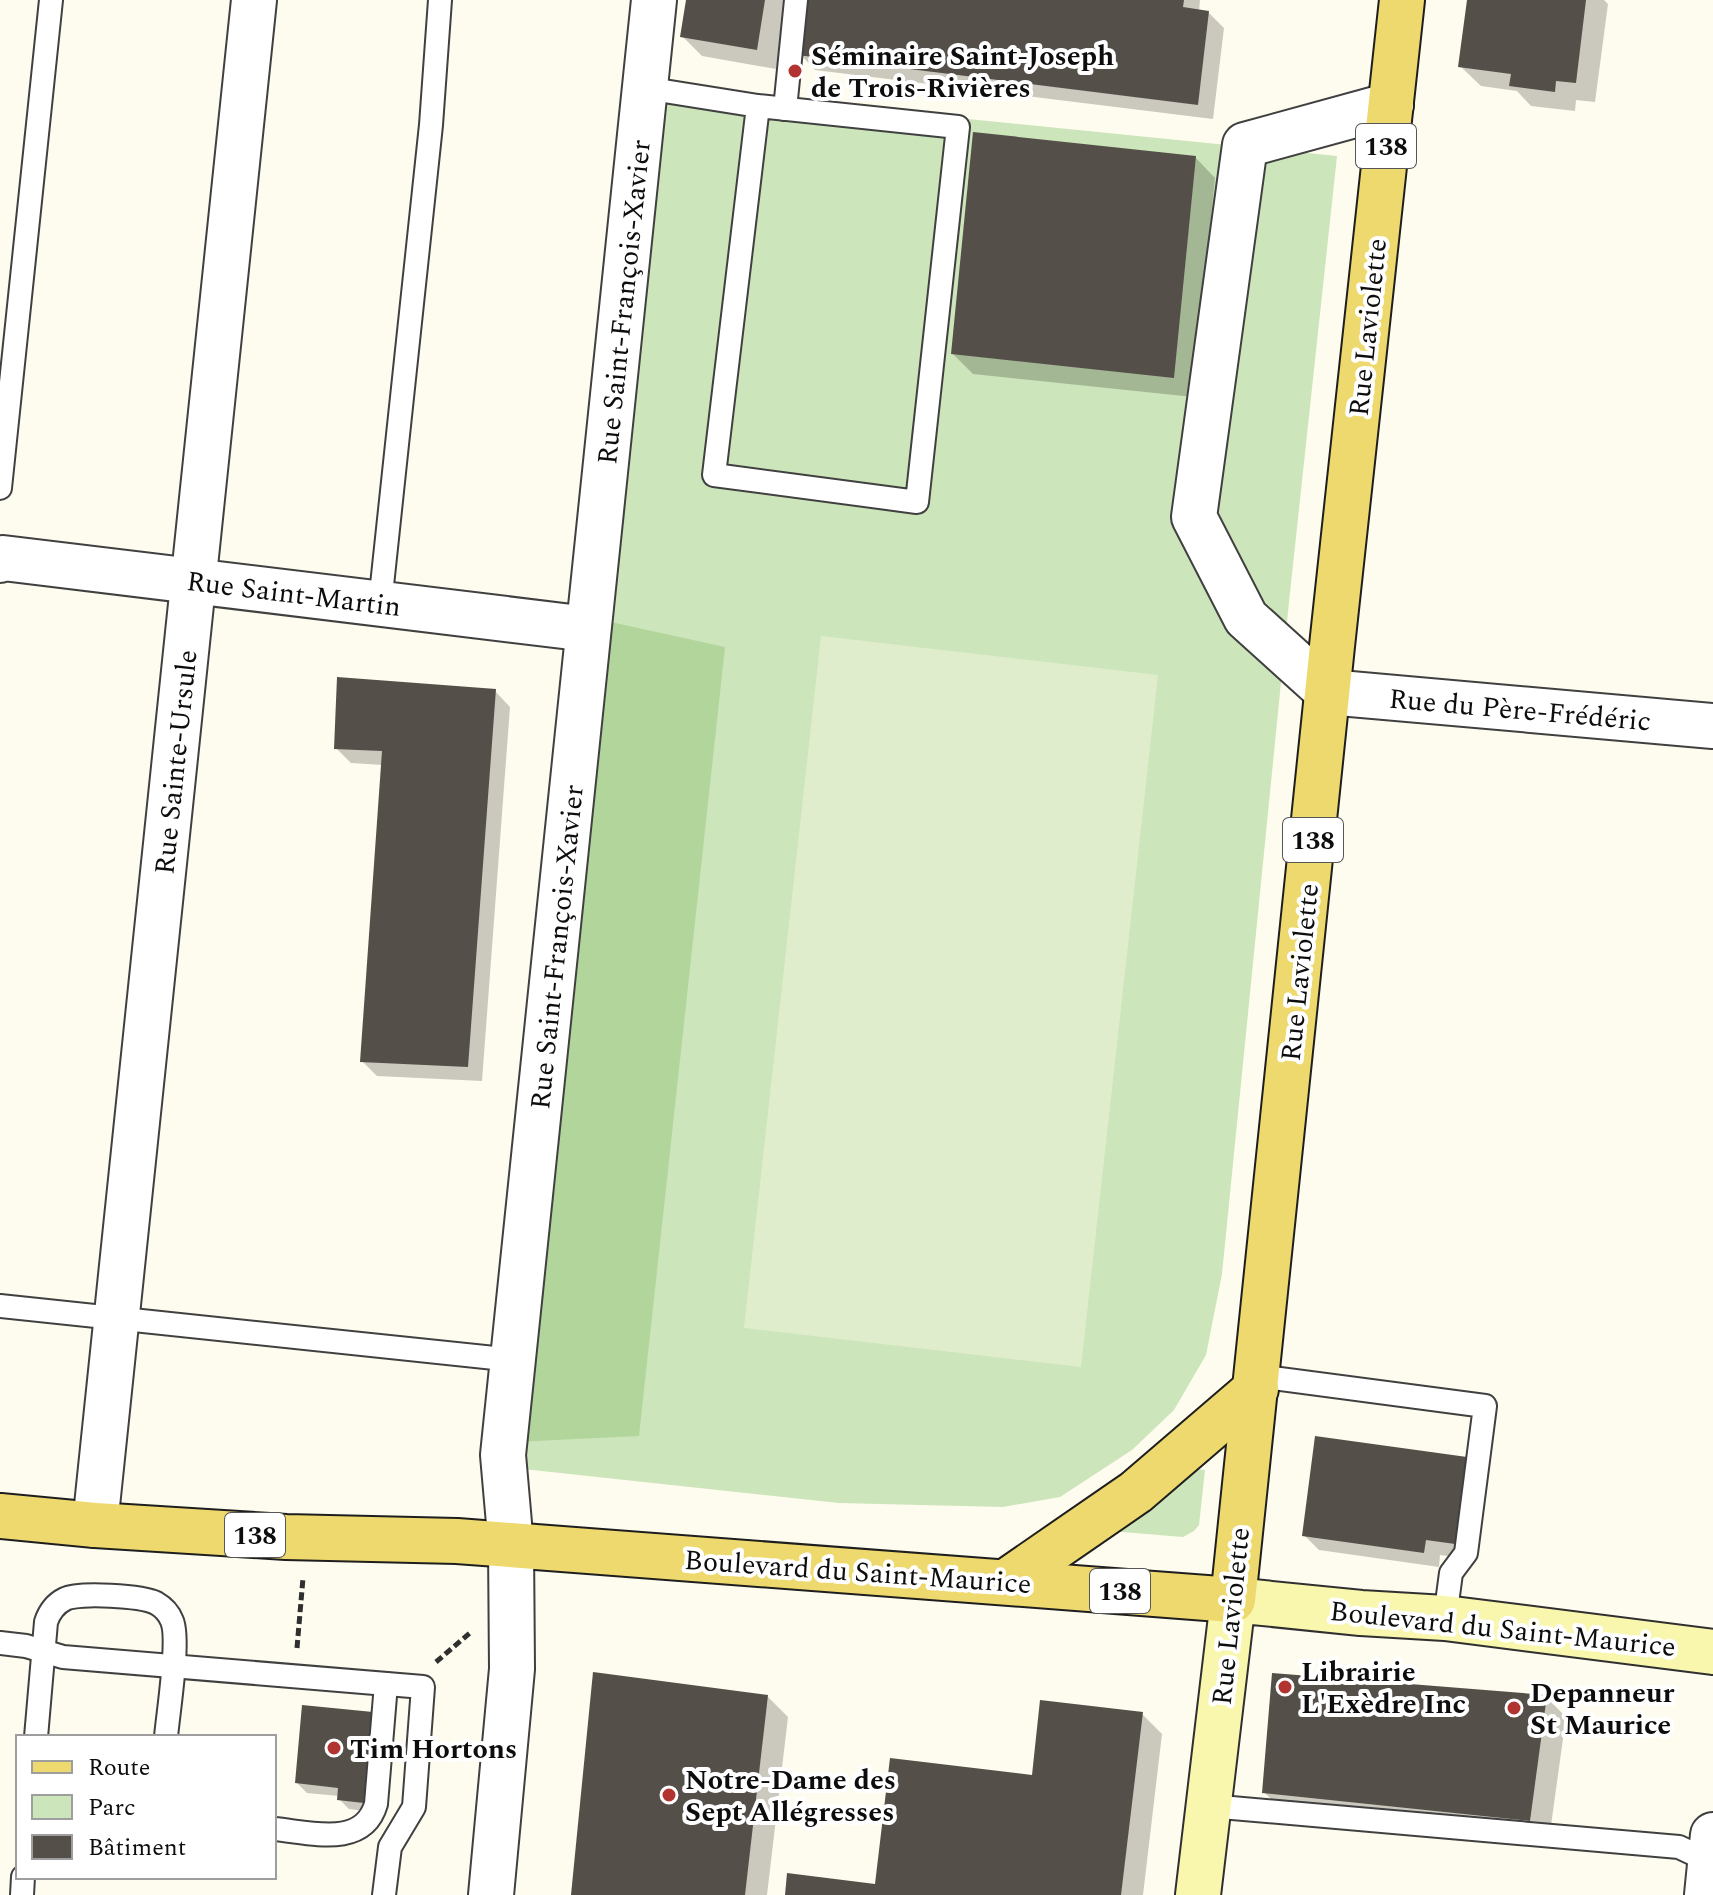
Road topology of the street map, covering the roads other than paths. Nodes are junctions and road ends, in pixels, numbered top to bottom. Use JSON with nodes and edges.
{"nodes":[{"id":1,"x":51,"y":0,"type":"edge"},
{"id":2,"x":254,"y":0,"type":"edge"},
{"id":3,"x":440,"y":0,"type":"edge"},
{"id":4,"x":654,"y":0,"type":"edge"},
{"id":5,"x":796,"y":0,"type":"edge"},
{"id":6,"x":1402,"y":0,"type":"edge"},
{"id":7,"x":645,"y":88,"type":"junction"},
{"id":8,"x":1391,"y":105,"type":"junction"},
{"id":9,"x":758,"y":106,"type":"junction"},
{"id":10,"x":785,"y":109,"type":"junction"},
{"id":11,"x":0,"y":488,"type":"edge"},
{"id":12,"x":0,"y":560,"type":"edge"},
{"id":13,"x":193,"y":581,"type":"junction"},
{"id":14,"x":380,"y":604,"type":"junction"},
{"id":15,"x":588,"y":629,"type":"junction"},
{"id":16,"x":1328,"y":692,"type":"junction"},
{"id":17,"x":1713,"y":726,"type":"edge"},
{"id":18,"x":0,"y":1306,"type":"edge"},
{"id":19,"x":118,"y":1319,"type":"junction"},
{"id":20,"x":513,"y":1360,"type":"junction"},
{"id":21,"x":1257,"y":1382,"type":"junction"},
{"id":22,"x":0,"y":1516,"type":"edge"},
{"id":23,"x":95,"y":1525,"type":"junction"},
{"id":24,"x":511,"y":1546,"type":"junction"},
{"id":25,"x":1007,"y":1581,"type":"junction"},
{"id":26,"x":1233,"y":1600,"type":"junction"},
{"id":27,"x":1445,"y":1618,"type":"junction"},
{"id":28,"x":0,"y":1643,"type":"edge"},
{"id":29,"x":43,"y":1651,"type":"junction"},
{"id":30,"x":1713,"y":1652,"type":"edge"},
{"id":31,"x":173,"y":1666,"type":"junction"},
{"id":32,"x":386,"y":1684,"type":"junction"},
{"id":33,"x":36,"y":1735,"type":"edge"},
{"id":34,"x":166,"y":1735,"type":"edge"},
{"id":35,"x":1209,"y":1806,"type":"junction"},
{"id":36,"x":276,"y":1829,"type":"edge"},
{"id":37,"x":1711,"y":1864,"type":"edge"},
{"id":38,"x":384,"y":1895,"type":"edge"},
{"id":39,"x":491,"y":1895,"type":"edge"},
{"id":40,"x":1198,"y":1895,"type":"edge"}],
"edges":[{"from":1,"to":11,"type":"lane"},
{"from":2,"to":13,"type":"street","name":"Rue Sainte-Ursule"},
{"from":3,"to":14,"type":"lane"},
{"from":4,"to":7,"type":"street","name":"Rue Saint-François-Xavier"},
{"from":5,"to":10,"type":"lane"},
{"from":6,"to":8,"type":"main road","name":"Rue Laviolette","number":"138"},
{"from":7,"to":9,"type":"lane"},
{"from":7,"to":15,"type":"street","name":"Rue Saint-François-Xavier"},
{"from":8,"to":16,"type":"main road","name":"Rue Laviolette","number":"138"},
{"from":8,"to":16,"type":"street"},
{"from":9,"to":10,"type":"lane"},
{"from":9,"to":10,"type":"lane"},
{"from":12,"to":13,"type":"street","name":"Rue Saint-Martin"},
{"from":13,"to":14,"type":"street","name":"Rue Saint-Martin"},
{"from":13,"to":19,"type":"street","name":"Rue Sainte-Ursule"},
{"from":14,"to":15,"type":"street","name":"Rue Saint-Martin"},
{"from":15,"to":20,"type":"street","name":"Rue Saint-François-Xavier"},
{"from":16,"to":17,"type":"street","name":"Rue du Père-Frédéric"},
{"from":16,"to":21,"type":"main road","name":"Rue Laviolette","number":"138"},
{"from":18,"to":19,"type":"lane"},
{"from":19,"to":20,"type":"lane"},
{"from":19,"to":23,"type":"street","name":"Rue Sainte-Ursule"},
{"from":20,"to":24,"type":"street","name":"Rue Saint-François-Xavier"},
{"from":21,"to":25,"type":"main road"},
{"from":21,"to":26,"type":"main road","name":"Rue Laviolette","number":"138"},
{"from":21,"to":27,"type":"lane"},
{"from":22,"to":23,"type":"main road","name":"Boulevard du Saint-Maurice","number":"138"},
{"from":23,"to":24,"type":"main road","name":"Boulevard du Saint-Maurice","number":"138"},
{"from":24,"to":25,"type":"main road","name":"Boulevard du Saint-Maurice","number":"138"},
{"from":24,"to":39,"type":"street","name":"Rue Saint-François-Xavier"},
{"from":25,"to":26,"type":"main road","name":"Boulevard du Saint-Maurice","number":"138"},
{"from":26,"to":27,"type":"main road","name":"Boulevard du Saint-Maurice"},
{"from":26,"to":35,"type":"main road","name":"Rue Laviolette"},
{"from":27,"to":30,"type":"main road","name":"Boulevard du Saint-Maurice"},
{"from":28,"to":29,"type":"lane"},
{"from":29,"to":31,"type":"lane"},
{"from":29,"to":31,"type":"lane"},
{"from":29,"to":33,"type":"lane"},
{"from":31,"to":32,"type":"lane"},
{"from":31,"to":34,"type":"lane"},
{"from":32,"to":36,"type":"lane"},
{"from":32,"to":38,"type":"lane"},
{"from":35,"to":37,"type":"lane"},
{"from":35,"to":40,"type":"main road","name":"Rue Laviolette"}]}
